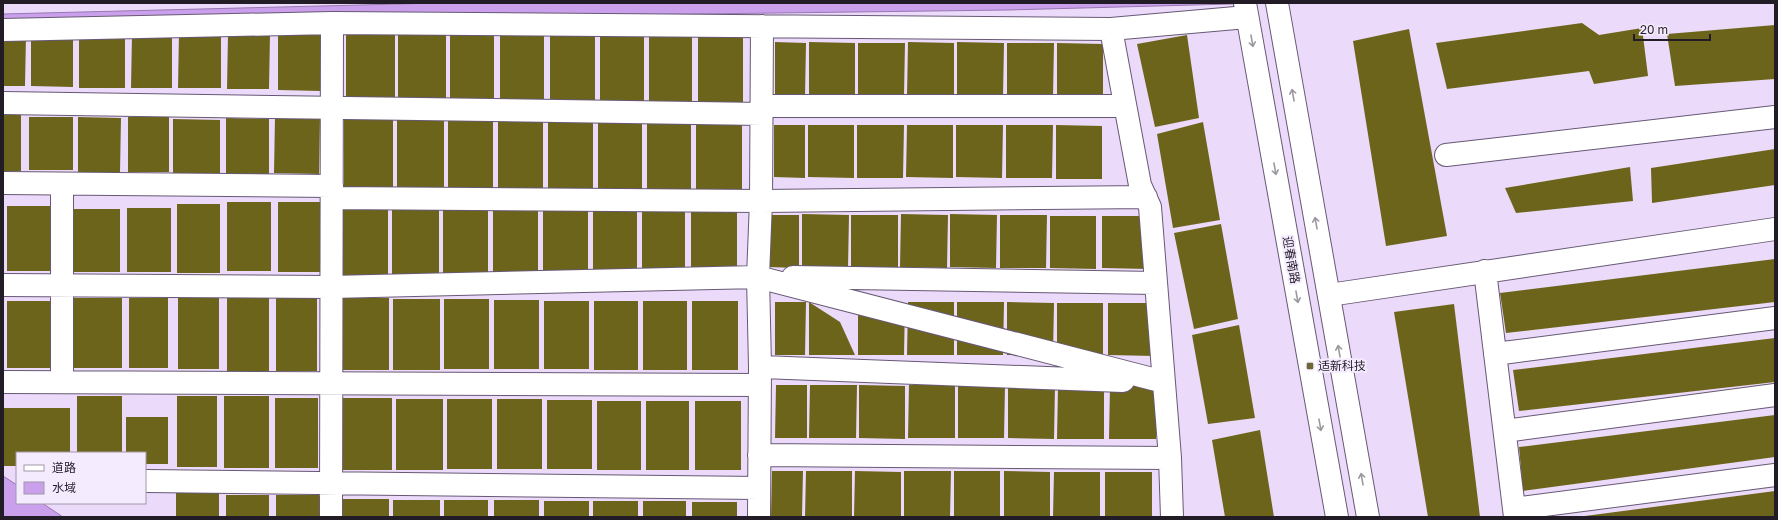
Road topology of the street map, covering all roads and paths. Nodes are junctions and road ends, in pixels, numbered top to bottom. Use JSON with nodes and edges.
{"nodes":[{"id":1,"x":1277,"y":3,"type":"edge"},
{"id":2,"x":1246,"y":10,"type":"edge"},
{"id":3,"x":332,"y":23,"type":"junction"},
{"id":4,"x":762,"y":26,"type":"junction"},
{"id":5,"x":1111,"y":29,"type":"junction"},
{"id":6,"x":3,"y":30,"type":"edge"},
{"id":7,"x":3,"y":103,"type":"edge"},
{"id":8,"x":1126,"y":106,"type":"junction"},
{"id":9,"x":332,"y":108,"type":"junction"},
{"id":10,"x":762,"y":110,"type":"junction"},
{"id":11,"x":1775,"y":117,"type":"edge"},
{"id":12,"x":1446,"y":155,"type":"dead end"},
{"id":13,"x":3,"y":183,"type":"edge"},
{"id":14,"x":62,"y":184,"type":"junction"},
{"id":15,"x":332,"y":192,"type":"junction"},
{"id":16,"x":1146,"y":197,"type":"junction"},
{"id":17,"x":761,"y":201,"type":"junction"},
{"id":18,"x":1775,"y":229,"type":"edge"},
{"id":19,"x":1485,"y":271,"type":"junction"},
{"id":20,"x":758,"y":276,"type":"junction"},
{"id":21,"x":1156,"y":283,"type":"junction"},
{"id":22,"x":64,"y":284,"type":"junction"},
{"id":23,"x":3,"y":285,"type":"edge"},
{"id":24,"x":331,"y":288,"type":"junction"},
{"id":25,"x":1329,"y":295,"type":"junction"},
{"id":26,"x":1775,"y":318,"type":"edge"},
{"id":27,"x":1495,"y":354,"type":"junction"},
{"id":28,"x":760,"y":376,"type":"junction"},
{"id":29,"x":3,"y":382,"type":"edge"},
{"id":30,"x":62,"y":382,"type":"junction"},
{"id":31,"x":1164,"y":382,"type":"junction"},
{"id":32,"x":330,"y":384,"type":"junction"},
{"id":33,"x":1775,"y":395,"type":"edge"},
{"id":34,"x":1505,"y":431,"type":"junction"},
{"id":35,"x":759,"y":455,"type":"junction"},
{"id":36,"x":1170,"y":458,"type":"junction"},
{"id":37,"x":1775,"y":475,"type":"edge"},
{"id":38,"x":146,"y":481,"type":"edge"},
{"id":39,"x":331,"y":483,"type":"junction"},
{"id":40,"x":759,"y":488,"type":"junction"},
{"id":41,"x":1514,"y":513,"type":"edge"},
{"id":42,"x":331,"y":517,"type":"edge"},
{"id":43,"x":759,"y":517,"type":"edge"},
{"id":44,"x":1172,"y":517,"type":"edge"},
{"id":45,"x":1336,"y":517,"type":"edge"},
{"id":46,"x":1368,"y":517,"type":"edge"}],
"edges":[{"from":25,"to":1,"type":"street","one_way":true},
{"from":2,"to":5,"type":"street"},
{"from":2,"to":45,"type":"street","name":"迎春南路","one_way":true},
{"from":3,"to":4,"type":"street"},
{"from":3,"to":6,"type":"street"},
{"from":3,"to":9,"type":"street"},
{"from":4,"to":5,"type":"street"},
{"from":4,"to":10,"type":"street"},
{"from":5,"to":8,"type":"street"},
{"from":7,"to":9,"type":"street"},
{"from":8,"to":10,"type":"street"},
{"from":8,"to":16,"type":"street"},
{"from":9,"to":10,"type":"street"},
{"from":9,"to":15,"type":"street"},
{"from":10,"to":17,"type":"street"},
{"from":11,"to":12,"type":"street"},
{"from":13,"to":14,"type":"street"},
{"from":14,"to":15,"type":"street"},
{"from":14,"to":22,"type":"street"},
{"from":15,"to":17,"type":"street"},
{"from":15,"to":24,"type":"street"},
{"from":16,"to":17,"type":"street"},
{"from":16,"to":21,"type":"street"},
{"from":17,"to":20,"type":"street"},
{"from":18,"to":19,"type":"street"},
{"from":19,"to":25,"type":"street"},
{"from":19,"to":27,"type":"street"},
{"from":20,"to":21,"type":"street"},
{"from":20,"to":24,"type":"street"},
{"from":20,"to":28,"type":"street"},
{"from":20,"to":31,"type":"street"},
{"from":21,"to":31,"type":"street"},
{"from":22,"to":23,"type":"street"},
{"from":22,"to":24,"type":"street"},
{"from":22,"to":30,"type":"street"},
{"from":24,"to":32,"type":"street"},
{"from":46,"to":25,"type":"street","one_way":true},
{"from":26,"to":27,"type":"street"},
{"from":27,"to":34,"type":"street"},
{"from":28,"to":31,"type":"street"},
{"from":28,"to":32,"type":"street"},
{"from":28,"to":35,"type":"street"},
{"from":29,"to":30,"type":"street"},
{"from":30,"to":32,"type":"street"},
{"from":31,"to":36,"type":"street"},
{"from":32,"to":39,"type":"street"},
{"from":33,"to":34,"type":"street"},
{"from":34,"to":41,"type":"street"},
{"from":35,"to":36,"type":"street"},
{"from":35,"to":40,"type":"street"},
{"from":36,"to":44,"type":"street"},
{"from":37,"to":41,"type":"street"},
{"from":38,"to":39,"type":"street"},
{"from":39,"to":40,"type":"street"},
{"from":39,"to":42,"type":"street"},
{"from":40,"to":43,"type":"street"}]}
